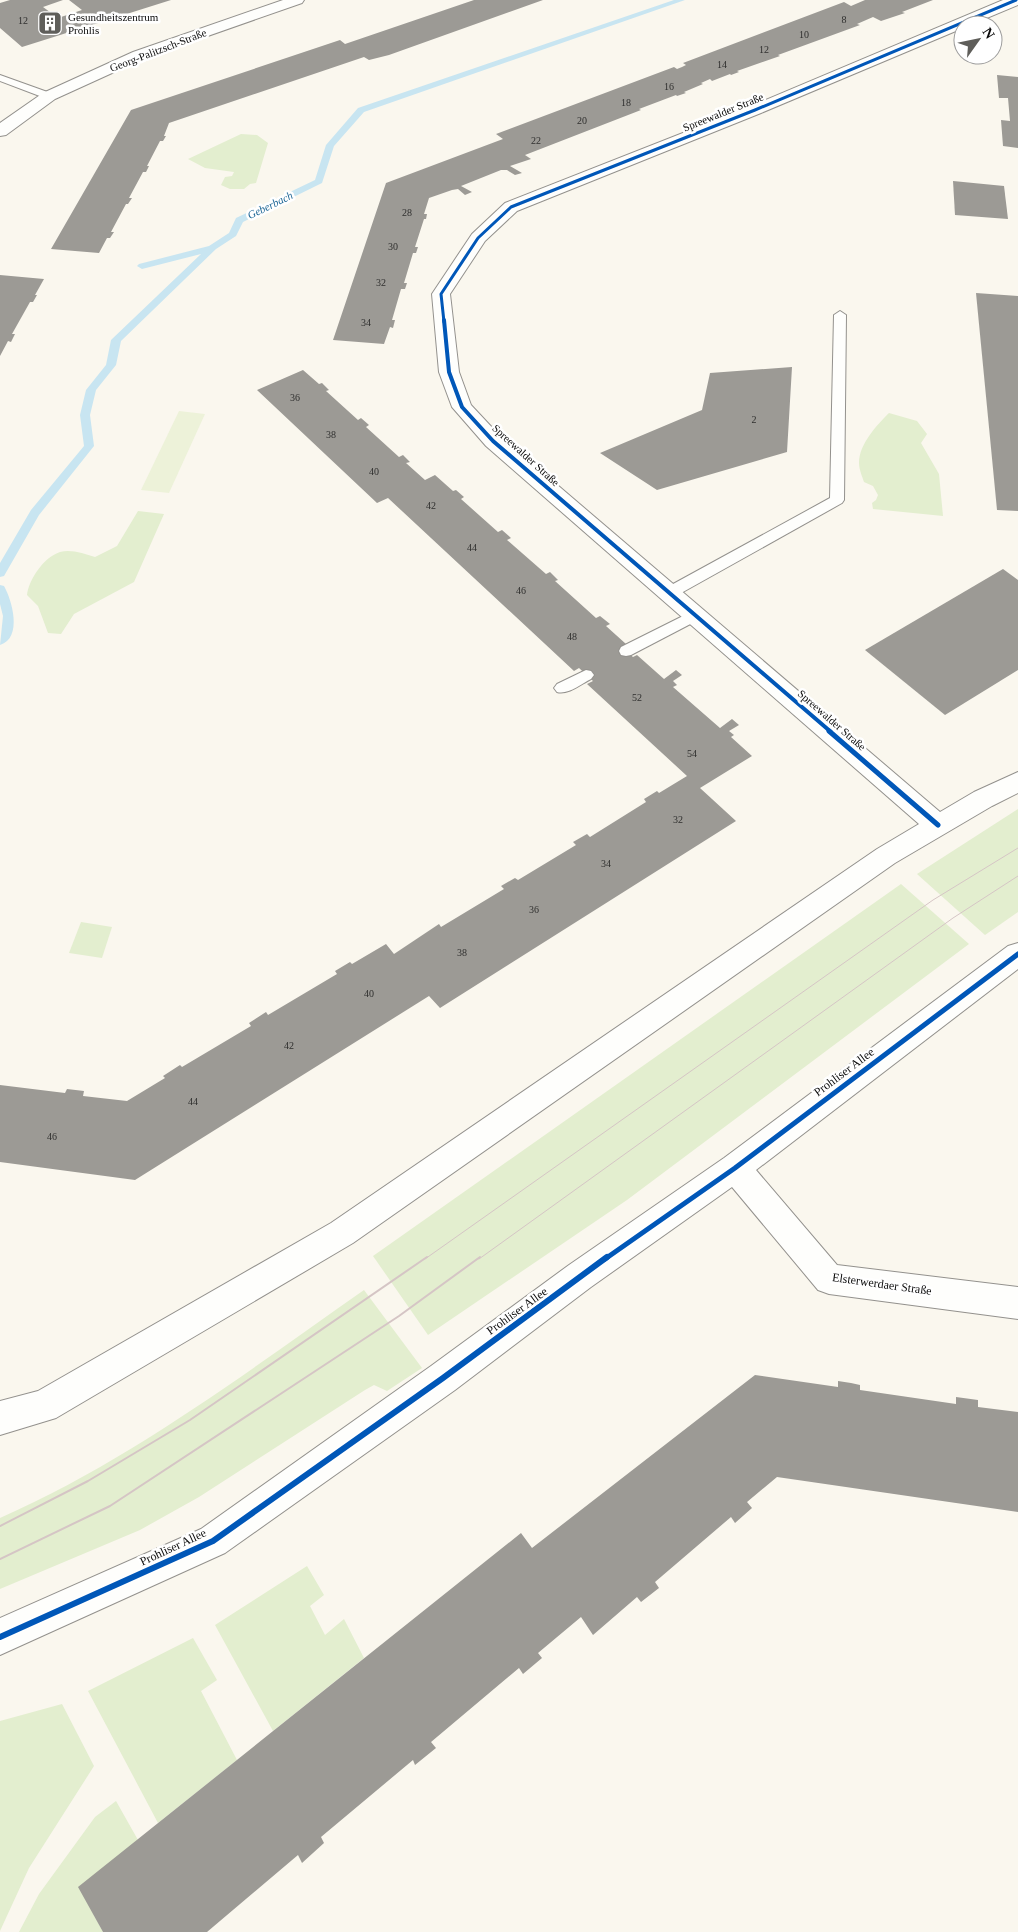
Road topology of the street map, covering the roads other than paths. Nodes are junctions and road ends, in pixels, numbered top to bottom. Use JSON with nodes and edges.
{"nodes":[{"id":1,"x":298,"y":0,"type":"edge"},
{"id":2,"x":1016,"y":0,"type":"edge"},
{"id":3,"x":0,"y":78,"type":"edge"},
{"id":4,"x":49,"y":96,"type":"junction"},
{"id":5,"x":0,"y":131,"type":"edge"},
{"id":6,"x":840,"y":315,"type":"dead end"},
{"id":7,"x":669,"y":593,"type":"junction"},
{"id":8,"x":695,"y":615,"type":"junction"},
{"id":9,"x":626,"y":651,"type":"dead end"},
{"id":10,"x":586,"y":675,"type":"dead end"},
{"id":11,"x":562,"y":688,"type":"dead end"},
{"id":12,"x":1018,"y":782,"type":"edge"},
{"id":13,"x":938,"y":825,"type":"junction"},
{"id":14,"x":1018,"y":954,"type":"edge"},
{"id":15,"x":735,"y":1168,"type":"junction"},
{"id":16,"x":1018,"y":1303,"type":"edge"},
{"id":17,"x":0,"y":1418,"type":"edge"},
{"id":18,"x":0,"y":1638,"type":"edge"}],
"edges":[{"from":1,"to":4,"type":"street","name":"Georg-Palitzsch-Straße"},
{"from":2,"to":7,"type":"street","name":"Spreewalder Straße"},
{"from":3,"to":4,"type":"lane"},
{"from":4,"to":5,"type":"street","name":"Georg-Palitzsch-Straße"},
{"from":6,"to":7,"type":"lane"},
{"from":7,"to":8,"type":"street","name":"Spreewalder Straße"},
{"from":8,"to":9,"type":"lane"},
{"from":8,"to":13,"type":"street","name":"Spreewalder Straße"},
{"from":10,"to":11,"type":"lane"},
{"from":12,"to":13,"type":"street"},
{"from":13,"to":17,"type":"street"},
{"from":14,"to":15,"type":"street","name":"Prohliser Allee"},
{"from":15,"to":16,"type":"street","name":"Elsterwerdaer Straße"},
{"from":15,"to":18,"type":"street","name":"Prohliser Allee"}]}
